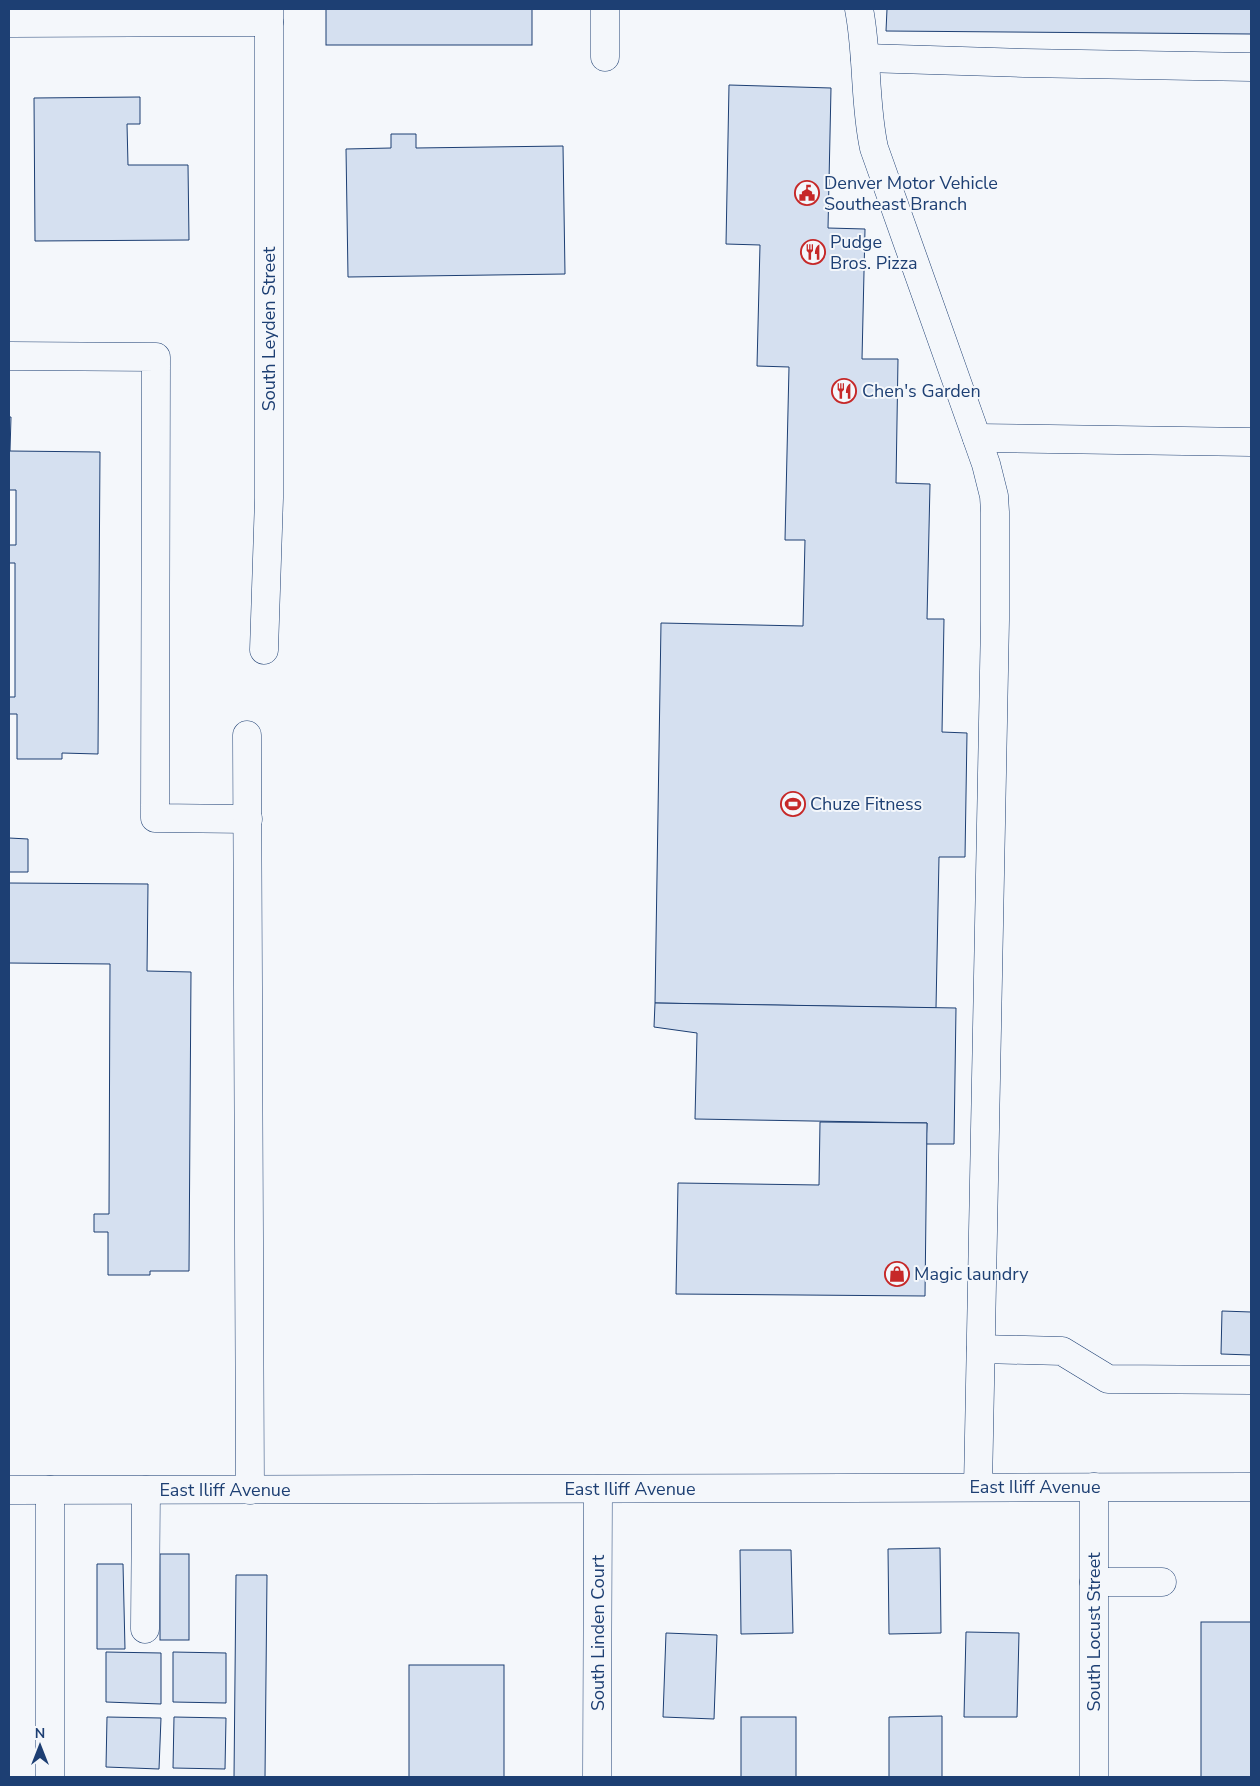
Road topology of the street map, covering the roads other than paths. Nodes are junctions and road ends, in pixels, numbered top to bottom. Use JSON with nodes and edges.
{"nodes":[{"id":1,"x":605,"y":9,"type":"edge"},
{"id":2,"x":859,"y":9,"type":"edge"},
{"id":3,"x":52,"y":16,"type":"edge"},
{"id":4,"x":269,"y":16,"type":"edge"},
{"id":5,"x":9,"y":23,"type":"edge"},
{"id":6,"x":605,"y":57,"type":"dead end"},
{"id":7,"x":865,"y":58,"type":"junction"},
{"id":8,"x":1251,"y":67,"type":"edge"},
{"id":9,"x":9,"y":356,"type":"edge"},
{"id":10,"x":977,"y":438,"type":"junction"},
{"id":11,"x":1251,"y":442,"type":"edge"},
{"id":12,"x":264,"y":650,"type":"dead end"},
{"id":13,"x":247,"y":735,"type":"dead end"},
{"id":14,"x":248,"y":819,"type":"junction"},
{"id":15,"x":981,"y":1349,"type":"junction"},
{"id":16,"x":1251,"y":1380,"type":"edge"},
{"id":17,"x":978,"y":1487,"type":"junction"},
{"id":18,"x":1094,"y":1487,"type":"junction"},
{"id":19,"x":1251,"y":1487,"type":"edge"},
{"id":20,"x":598,"y":1489,"type":"junction"},
{"id":21,"x":9,"y":1490,"type":"edge"},
{"id":22,"x":50,"y":1490,"type":"junction"},
{"id":23,"x":146,"y":1490,"type":"junction"},
{"id":24,"x":250,"y":1490,"type":"junction"},
{"id":25,"x":1094,"y":1582,"type":"junction"},
{"id":26,"x":1162,"y":1582,"type":"dead end"},
{"id":27,"x":145,"y":1629,"type":"dead end"},
{"id":28,"x":50,"y":1777,"type":"edge"},
{"id":29,"x":597,"y":1777,"type":"edge"},
{"id":30,"x":1094,"y":1777,"type":"edge"}],
"edges":[{"from":1,"to":6,"type":"street"},
{"from":2,"to":7,"type":"street"},
{"from":3,"to":4,"type":"street"},
{"from":3,"to":5,"type":"street"},
{"from":4,"to":12,"type":"street","name":"South Leyden Street"},
{"from":7,"to":8,"type":"street"},
{"from":7,"to":10,"type":"street"},
{"from":9,"to":14,"type":"street"},
{"from":10,"to":11,"type":"street"},
{"from":10,"to":15,"type":"street"},
{"from":13,"to":14,"type":"street"},
{"from":14,"to":24,"type":"street"},
{"from":15,"to":16,"type":"street"},
{"from":15,"to":17,"type":"street"},
{"from":17,"to":18,"type":"street","name":"East Iliff Avenue"},
{"from":17,"to":20,"type":"street","name":"East Iliff Avenue"},
{"from":18,"to":19,"type":"street","name":"East Iliff Avenue"},
{"from":18,"to":25,"type":"street","name":"South Locust Street"},
{"from":20,"to":24,"type":"street","name":"East Iliff Avenue"},
{"from":20,"to":29,"type":"street","name":"South Linden Court"},
{"from":21,"to":22,"type":"street","name":"East Iliff Avenue"},
{"from":22,"to":23,"type":"street","name":"East Iliff Avenue"},
{"from":22,"to":28,"type":"street"},
{"from":23,"to":24,"type":"street","name":"East Iliff Avenue"},
{"from":23,"to":27,"type":"street"},
{"from":25,"to":26,"type":"street"},
{"from":25,"to":30,"type":"street","name":"South Locust Street"}]}
